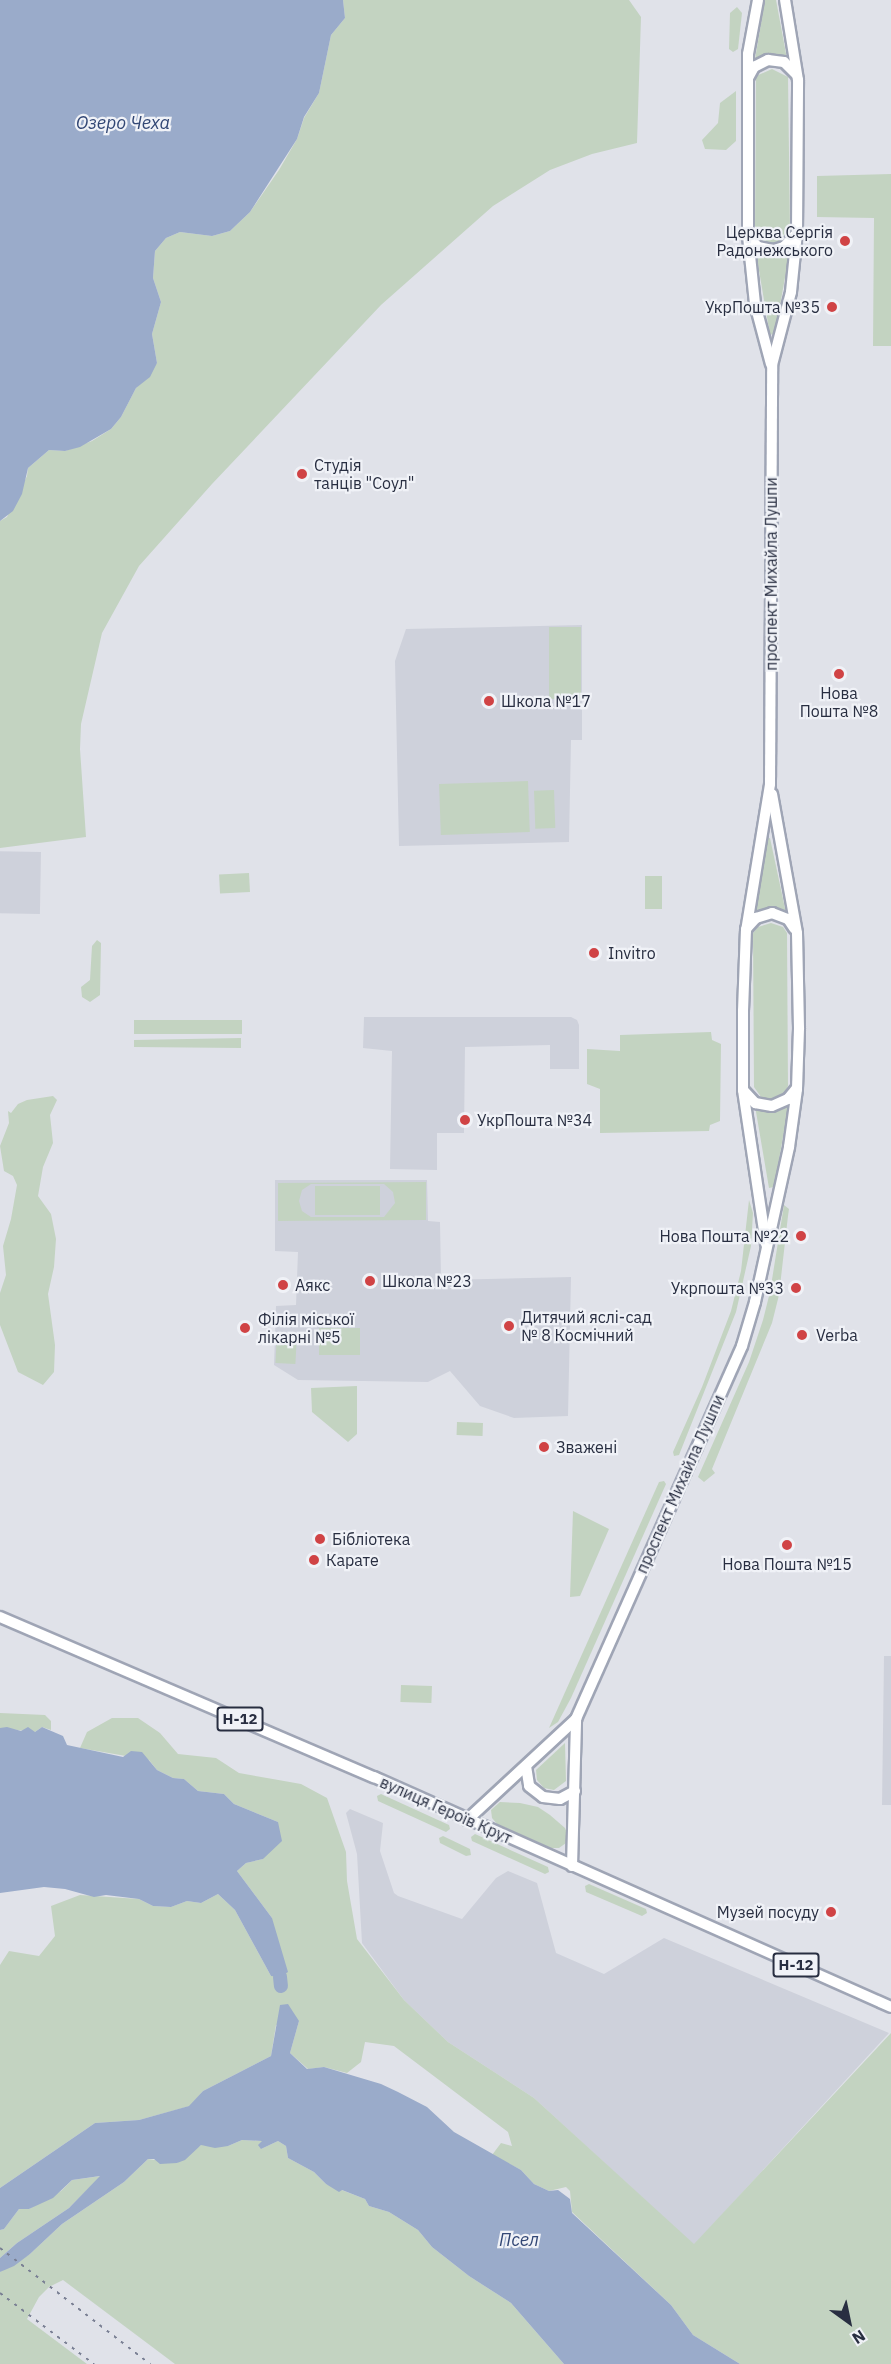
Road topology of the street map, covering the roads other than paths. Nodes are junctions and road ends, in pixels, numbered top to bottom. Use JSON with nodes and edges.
{"nodes":[{"id":1,"x":758,"y":0,"type":"edge"},
{"id":2,"x":785,"y":0,"type":"edge"},
{"id":3,"x":798,"y":80,"type":"junction"},
{"id":4,"x":747,"y":82,"type":"junction"},
{"id":5,"x":797,"y":233,"type":"junction"},
{"id":6,"x":748,"y":236,"type":"junction"},
{"id":7,"x":772,"y":365,"type":"junction"},
{"id":8,"x":770,"y":784,"type":"junction"},
{"id":9,"x":746,"y":931,"type":"junction"},
{"id":10,"x":796,"y":933,"type":"junction"},
{"id":11,"x":796,"y":1089,"type":"junction"},
{"id":12,"x":743,"y":1090,"type":"junction"},
{"id":13,"x":766,"y":1244,"type":"junction"},
{"id":14,"x":0,"y":1617,"type":"edge"},
{"id":15,"x":576,"y":1719,"type":"junction"},
{"id":16,"x":526,"y":1766,"type":"junction"},
{"id":17,"x":575,"y":1791,"type":"junction"},
{"id":18,"x":467,"y":1820,"type":"junction"},
{"id":19,"x":572,"y":1866,"type":"junction"},
{"id":20,"x":891,"y":2007,"type":"edge"}],
"edges":[{"from":1,"to":4,"type":"main road","name":"проспект Михайла Лушпи"},
{"from":2,"to":3,"type":"main road","name":"проспект Михайла Лушпи"},
{"from":3,"to":4,"type":"main road"},
{"from":3,"to":5,"type":"main road","name":"проспект Михайла Лушпи"},
{"from":4,"to":6,"type":"main road","name":"проспект Михайла Лушпи"},
{"from":5,"to":6,"type":"main road"},
{"from":5,"to":7,"type":"main road","name":"проспект Михайла Лушпи"},
{"from":6,"to":7,"type":"main road","name":"проспект Михайла Лушпи"},
{"from":7,"to":8,"type":"main road","name":"проспект Михайла Лушпи"},
{"from":8,"to":9,"type":"main road","name":"проспект Михайла Лушпи"},
{"from":8,"to":10,"type":"main road","name":"проспект Михайла Лушпи"},
{"from":9,"to":10,"type":"main road"},
{"from":9,"to":12,"type":"main road","name":"проспект Михайла Лушпи"},
{"from":10,"to":11,"type":"main road","name":"проспект Михайла Лушпи"},
{"from":11,"to":12,"type":"main road"},
{"from":11,"to":13,"type":"main road","name":"проспект Михайла Лушпи"},
{"from":12,"to":13,"type":"main road","name":"проспект Михайла Лушпи"},
{"from":13,"to":15,"type":"main road","name":"проспект Михайла Лушпи"},
{"from":14,"to":18,"type":"main road","name":"вулиця Героїв Крут","number":"Н-12"},
{"from":15,"to":16,"type":"main road","name":"проспект Михайла Лушпи"},
{"from":15,"to":17,"type":"main road","name":"проспект Михайла Лушпи"},
{"from":16,"to":17,"type":"main road"},
{"from":16,"to":18,"type":"main road","name":"проспект Михайла Лушпи"},
{"from":17,"to":19,"type":"main road","name":"проспект Михайла Лушпи"},
{"from":18,"to":19,"type":"main road","name":"вулиця Героїв Крут","number":"Н-12"},
{"from":19,"to":20,"type":"main road","name":"вулиця Героїв Крут","number":"Н-12"}]}
